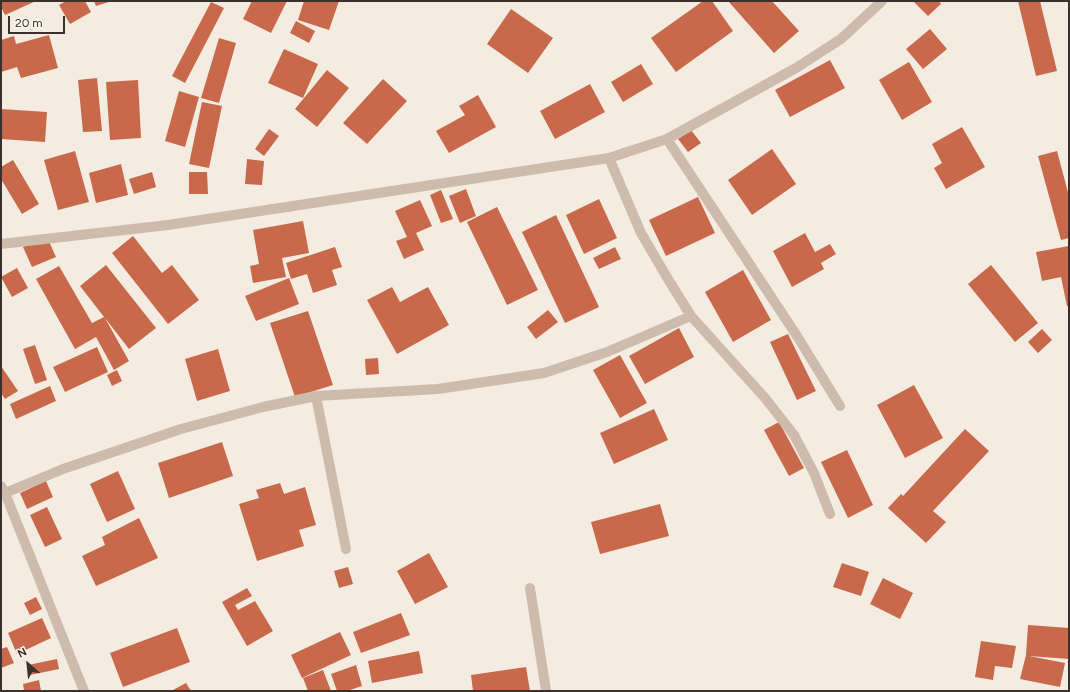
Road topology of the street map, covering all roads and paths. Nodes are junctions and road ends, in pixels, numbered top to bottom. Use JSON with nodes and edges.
{"nodes":[{"id":1,"x":882,"y":1,"type":"edge"},
{"id":2,"x":667,"y":139,"type":"junction"},
{"id":3,"x":609,"y":158,"type":"junction"},
{"id":4,"x":1,"y":244,"type":"edge"},
{"id":5,"x":691,"y":316,"type":"junction"},
{"id":6,"x":316,"y":396,"type":"junction"},
{"id":7,"x":840,"y":406,"type":"dead end"},
{"id":8,"x":3,"y":489,"type":"edge"},
{"id":9,"x":830,"y":514,"type":"dead end"},
{"id":10,"x":346,"y":549,"type":"dead end"},
{"id":11,"x":530,"y":588,"type":"dead end"},
{"id":12,"x":84,"y":691,"type":"edge"},
{"id":13,"x":546,"y":691,"type":"edge"}],
"edges":[{"from":1,"to":2,"type":"street"},
{"from":2,"to":3,"type":"street"},
{"from":2,"to":7,"type":"street"},
{"from":3,"to":4,"type":"street"},
{"from":3,"to":5,"type":"street"},
{"from":5,"to":6,"type":"street"},
{"from":5,"to":9,"type":"street"},
{"from":6,"to":8,"type":"street"},
{"from":6,"to":10,"type":"street"},
{"from":8,"to":12,"type":"street"},
{"from":11,"to":13,"type":"street"}]}
